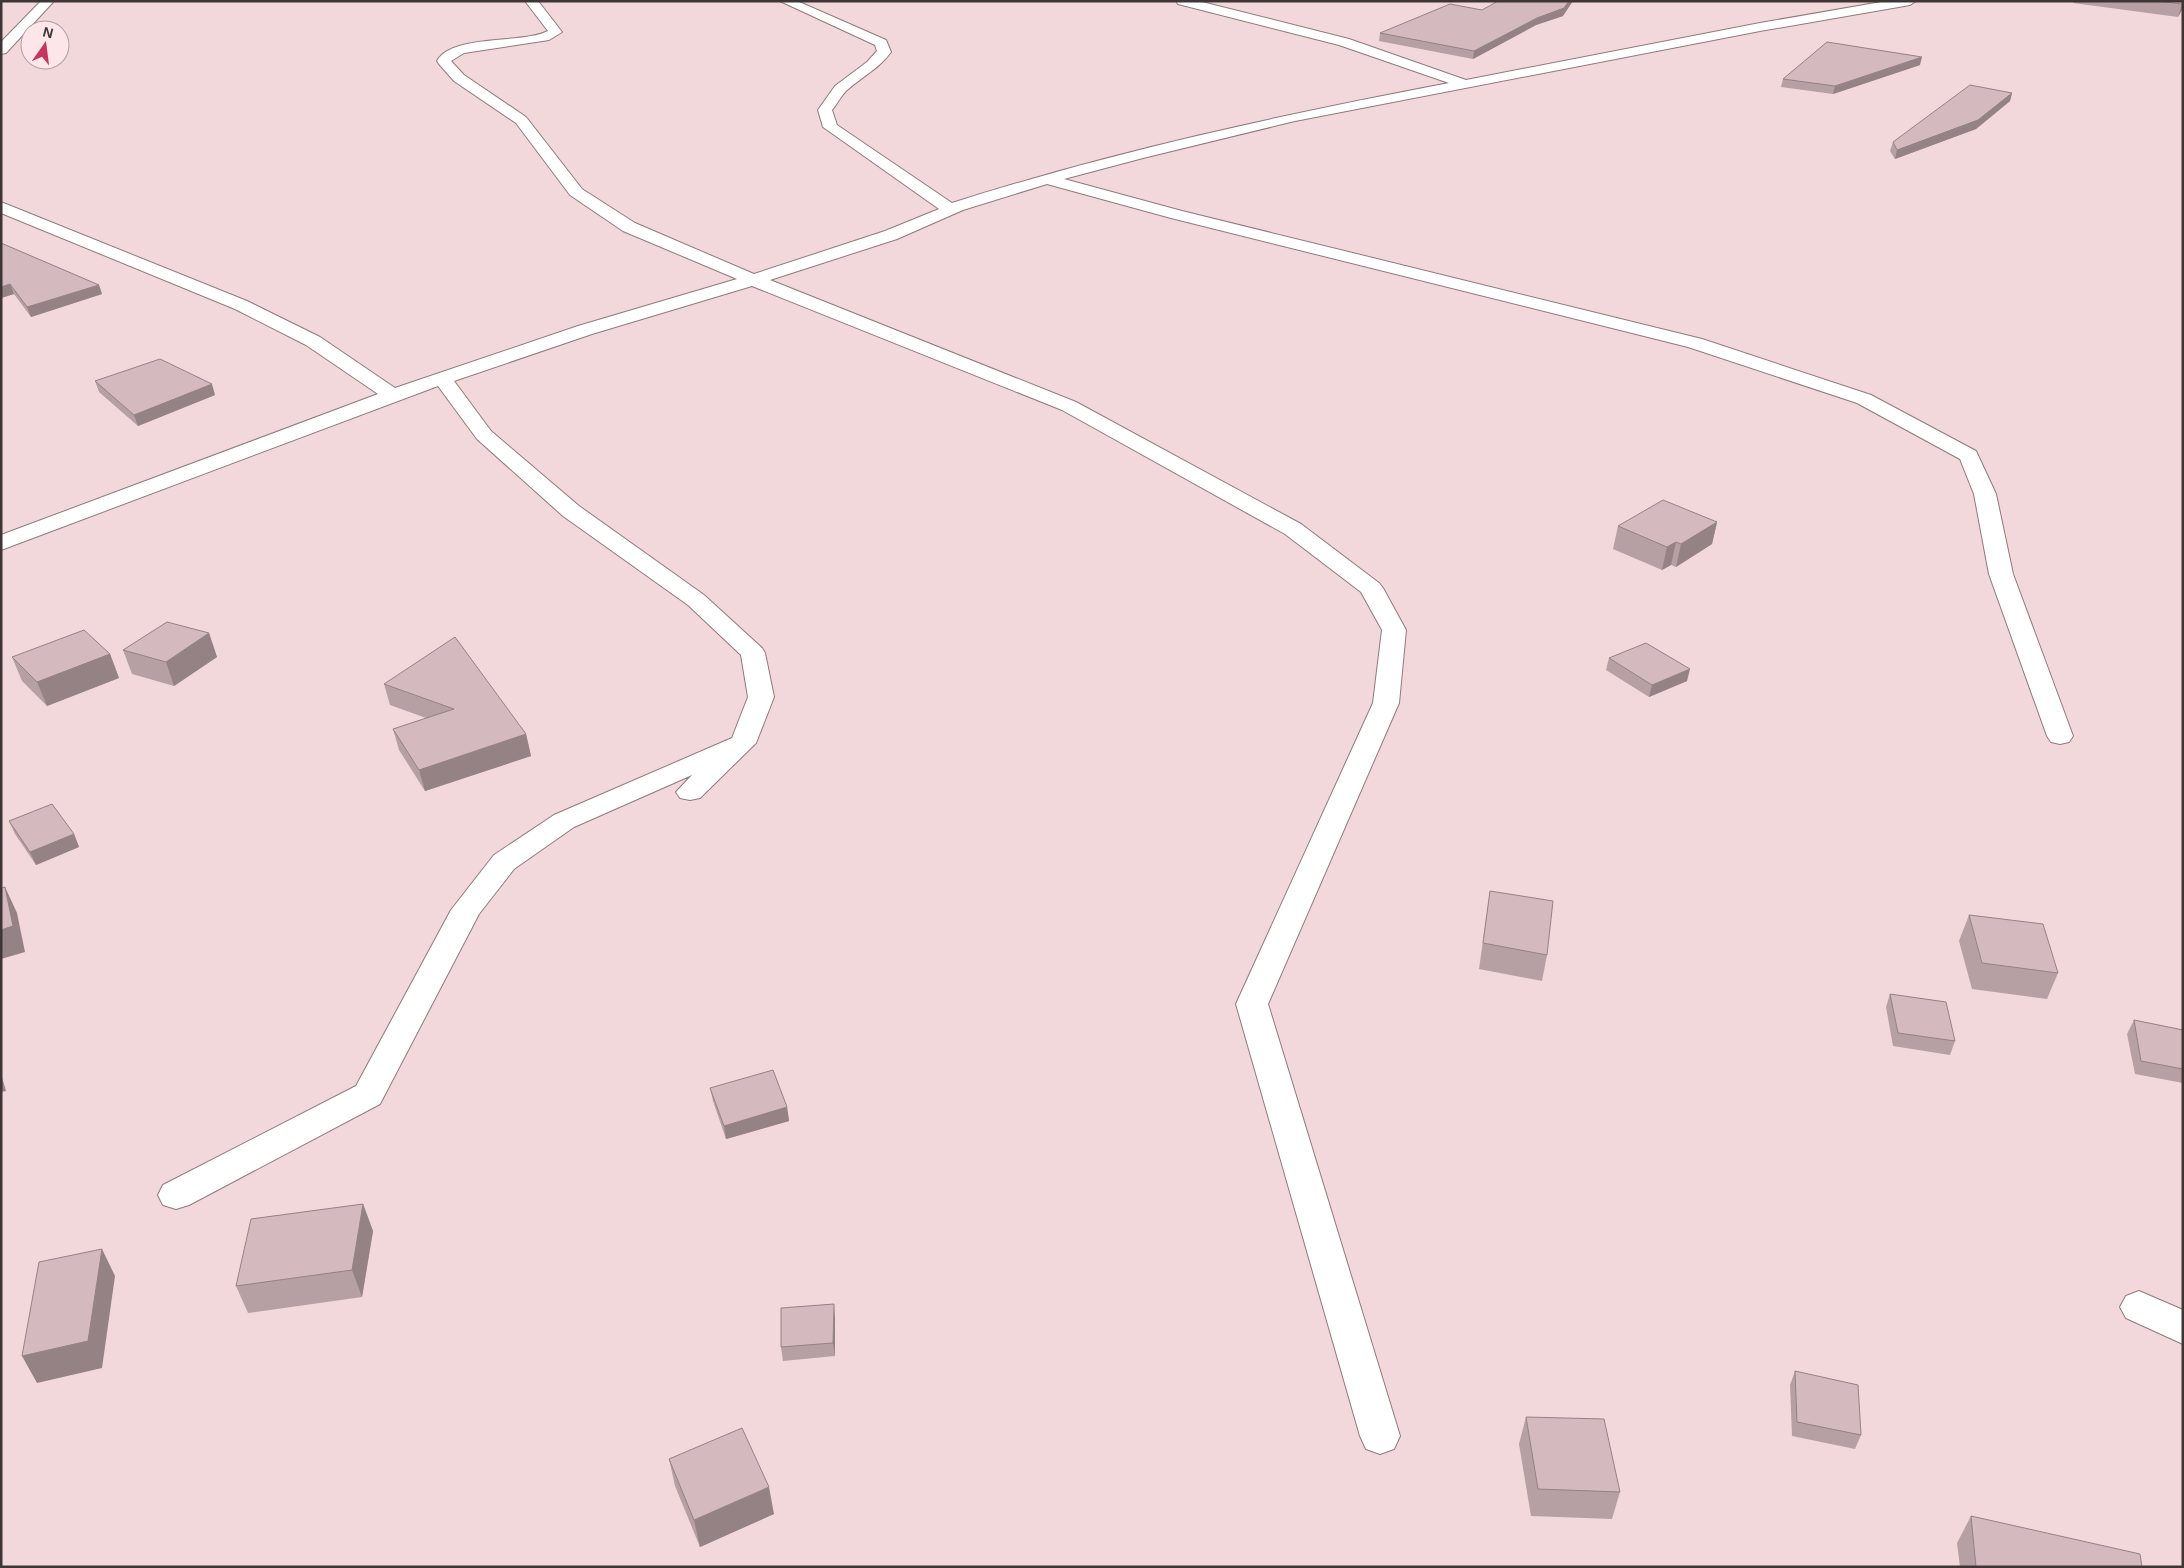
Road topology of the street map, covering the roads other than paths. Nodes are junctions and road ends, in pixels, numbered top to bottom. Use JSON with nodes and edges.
{"nodes":[{"id":1,"x":48,"y":1,"type":"edge"},
{"id":2,"x":531,"y":1,"type":"edge"},
{"id":3,"x":786,"y":1,"type":"edge"},
{"id":4,"x":1182,"y":1,"type":"edge"},
{"id":5,"x":1910,"y":1,"type":"edge"},
{"id":6,"x":1,"y":50,"type":"edge"},
{"id":7,"x":1467,"y":85,"type":"junction"},
{"id":8,"x":1046,"y":179,"type":"junction"},
{"id":9,"x":1,"y":207,"type":"edge"},
{"id":10,"x":951,"y":210,"type":"junction"},
{"id":11,"x":754,"y":280,"type":"junction"},
{"id":12,"x":442,"y":379,"type":"junction"},
{"id":13,"x":393,"y":395,"type":"junction"},
{"id":14,"x":1,"y":544,"type":"edge"},
{"id":15,"x":2060,"y":736,"type":"dead end"},
{"id":16,"x":743,"y":743,"type":"junction"},
{"id":17,"x":690,"y":792,"type":"dead end"},
{"id":18,"x":176,"y":1195,"type":"dead end"},
{"id":19,"x":2139,"y":1307,"type":"dead end"},
{"id":20,"x":2183,"y":1328,"type":"edge"},
{"id":21,"x":1380,"y":1436,"type":"dead end"}],
"edges":[{"from":1,"to":6,"type":"street"},
{"from":2,"to":11,"type":"street"},
{"from":3,"to":10,"type":"street"},
{"from":4,"to":7,"type":"street"},
{"from":5,"to":7,"type":"street"},
{"from":7,"to":8,"type":"street"},
{"from":8,"to":10,"type":"street"},
{"from":8,"to":15,"type":"street"},
{"from":9,"to":13,"type":"street"},
{"from":10,"to":11,"type":"street"},
{"from":11,"to":12,"type":"street"},
{"from":11,"to":21,"type":"street"},
{"from":12,"to":13,"type":"street"},
{"from":12,"to":16,"type":"street"},
{"from":13,"to":14,"type":"street"},
{"from":16,"to":17,"type":"street"},
{"from":16,"to":18,"type":"street"},
{"from":19,"to":20,"type":"street"}]}
